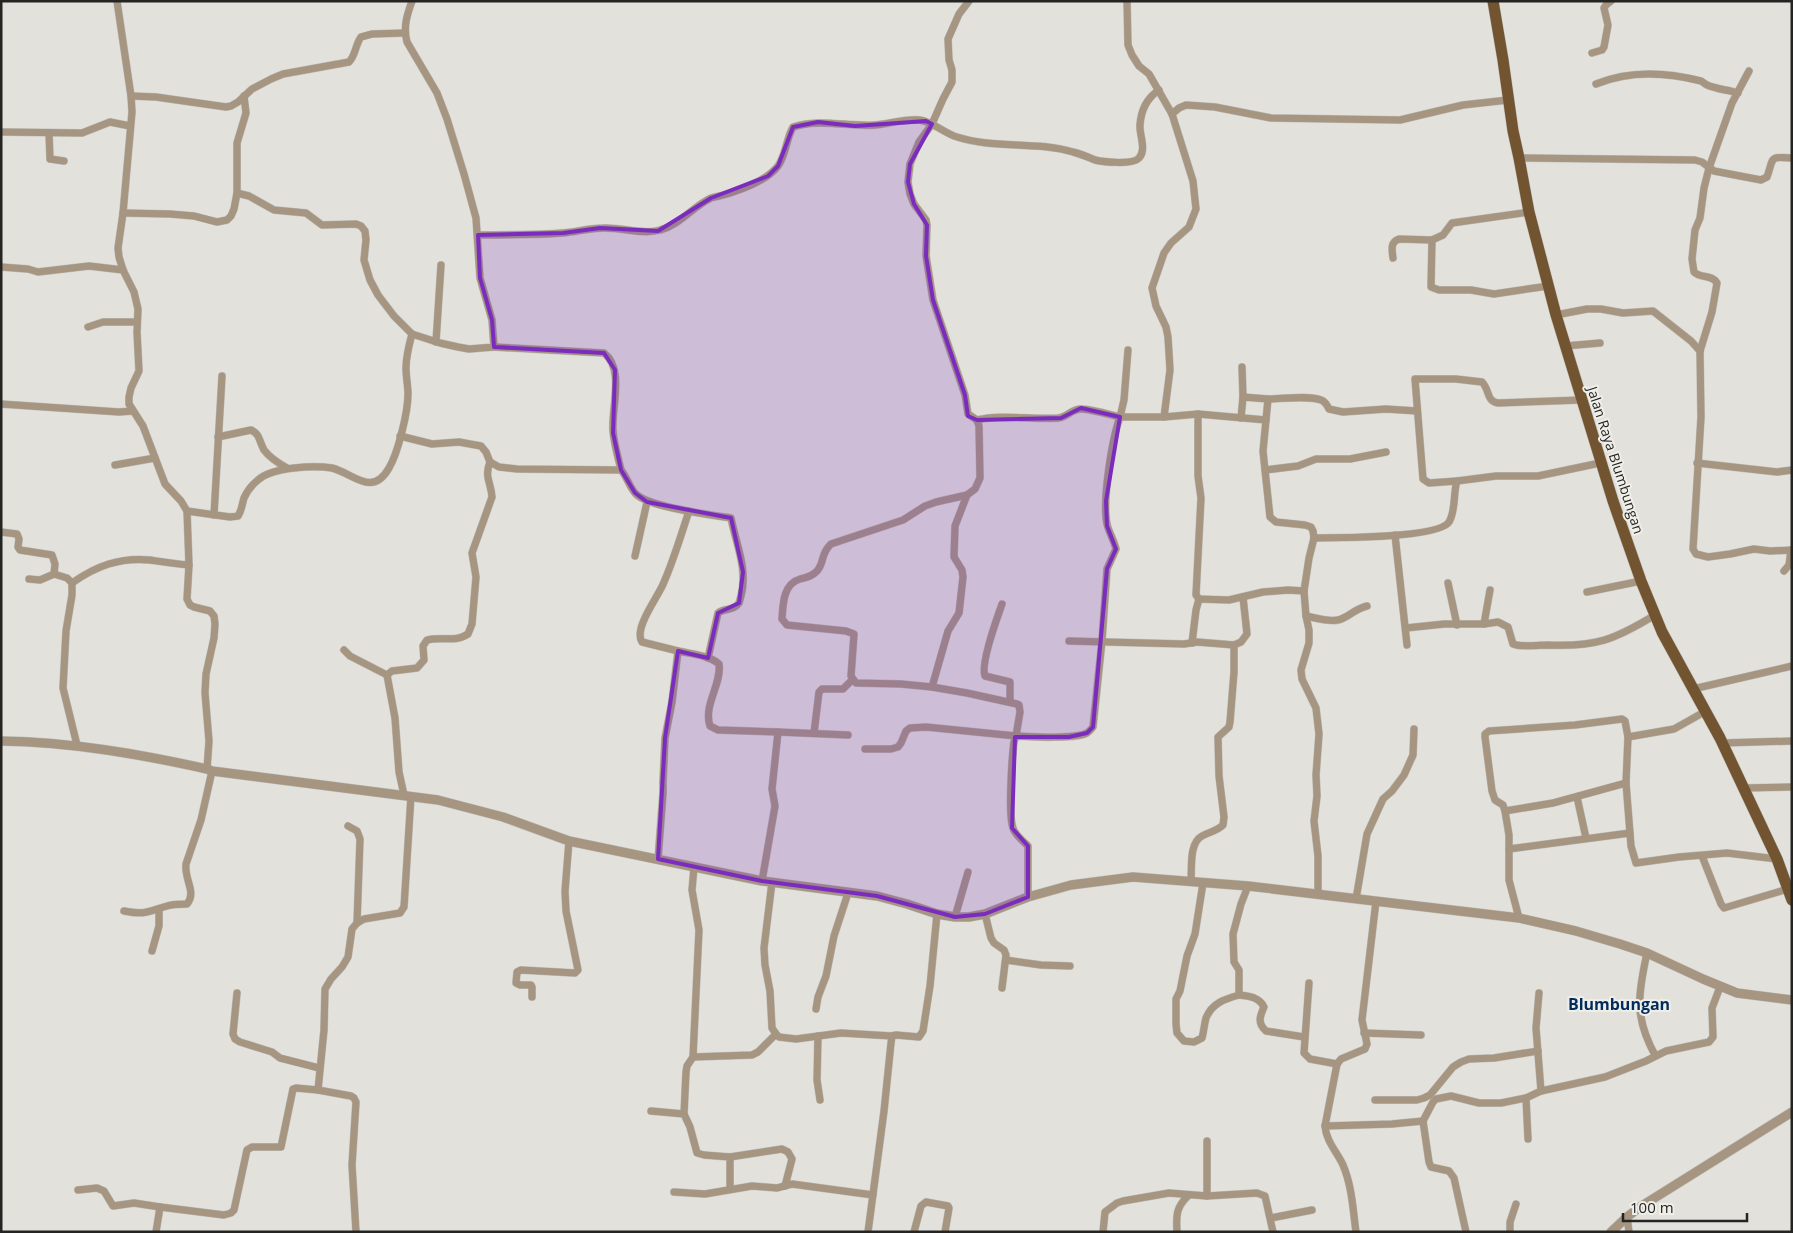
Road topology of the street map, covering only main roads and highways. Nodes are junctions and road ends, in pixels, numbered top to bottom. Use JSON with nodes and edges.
{"nodes":[{"id":1,"x":1493,"y":1,"type":"edge"},
{"id":2,"x":1792,"y":900,"type":"edge"}],
"edges":[{"from":1,"to":2,"type":"main road","name":"Jalan Raya Blumbungan"}]}
